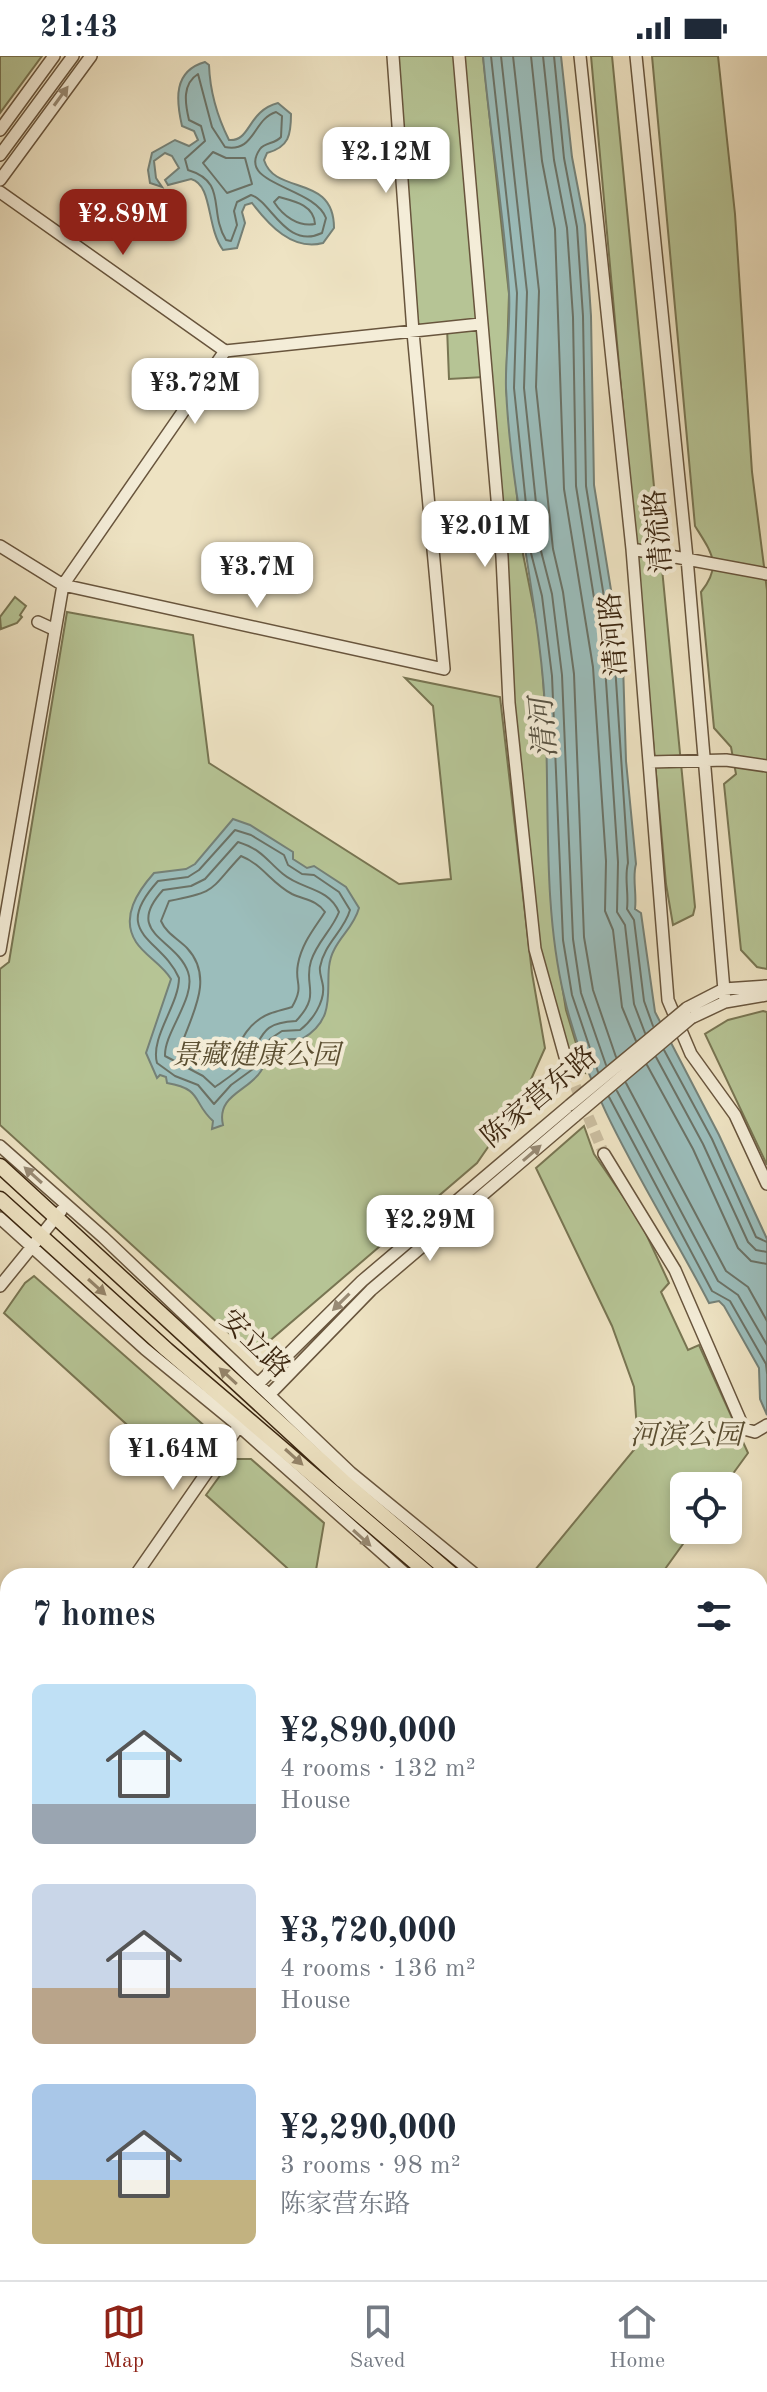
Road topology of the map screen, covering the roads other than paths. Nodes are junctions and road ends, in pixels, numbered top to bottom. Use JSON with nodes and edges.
{"nodes":[{"id":1,"x":54,"y":56,"type":"edge"},
{"id":2,"x":73,"y":56,"type":"edge"},
{"id":3,"x":91,"y":56,"type":"edge"},
{"id":4,"x":393,"y":56,"type":"edge"},
{"id":5,"x":459,"y":56,"type":"edge"},
{"id":6,"x":580,"y":56,"type":"edge"},
{"id":7,"x":636,"y":56,"type":"edge"},
{"id":8,"x":0,"y":130,"type":"edge"},
{"id":9,"x":0,"y":155,"type":"edge"},
{"id":10,"x":0,"y":180,"type":"edge"},
{"id":11,"x":0,"y":192,"type":"edge"},
{"id":12,"x":480,"y":324,"type":"junction"},
{"id":13,"x":413,"y":332,"type":"junction"},
{"id":14,"x":225,"y":351,"type":"junction"},
{"id":15,"x":0,"y":546,"type":"edge"},
{"id":16,"x":632,"y":549,"type":"junction"},
{"id":17,"x":687,"y":558,"type":"junction"},
{"id":18,"x":767,"y":574,"type":"edge"},
{"id":19,"x":63,"y":585,"type":"junction"},
{"id":20,"x":38,"y":622,"type":"dead end"},
{"id":21,"x":51,"y":628,"type":"dead end"},
{"id":22,"x":702,"y":761,"type":"junction"},
{"id":23,"x":650,"y":762,"type":"junction"},
{"id":24,"x":767,"y":766,"type":"edge"},
{"id":25,"x":0,"y":950,"type":"edge"},
{"id":26,"x":767,"y":986,"type":"edge"},
{"id":27,"x":724,"y":989,"type":"junction"},
{"id":28,"x":767,"y":995,"type":"edge"},
{"id":29,"x":725,"y":1002,"type":"junction"},
{"id":30,"x":689,"y":1013,"type":"junction"},
{"id":31,"x":569,"y":1071,"type":"tunnel mouth"},
{"id":32,"x":572,"y":1110,"type":"junction"},
{"id":33,"x":0,"y":1146,"type":"edge"},
{"id":34,"x":604,"y":1154,"type":"tunnel mouth"},
{"id":35,"x":0,"y":1166,"type":"edge"},
{"id":36,"x":767,"y":1184,"type":"edge"},
{"id":37,"x":0,"y":1199,"type":"edge"},
{"id":38,"x":63,"y":1208,"type":"junction"},
{"id":39,"x":0,"y":1218,"type":"edge"},
{"id":40,"x":35,"y":1240,"type":"junction"},
{"id":41,"x":0,"y":1286,"type":"edge"},
{"id":42,"x":258,"y":1384,"type":"junction"},
{"id":43,"x":269,"y":1395,"type":"junction"},
{"id":44,"x":767,"y":1425,"type":"edge"},
{"id":45,"x":239,"y":1426,"type":"junction"},
{"id":46,"x":141,"y":1568,"type":"edge"},
{"id":47,"x":399,"y":1568,"type":"edge"},
{"id":48,"x":422,"y":1568,"type":"edge"},
{"id":49,"x":445,"y":1568,"type":"edge"},
{"id":50,"x":467,"y":1568,"type":"edge"}],
"edges":[{"from":1,"to":8,"type":"street"},
{"from":2,"to":9,"type":"street"},
{"from":10,"to":3,"type":"street","one_way":true},
{"from":4,"to":13,"type":"street"},
{"from":5,"to":12,"type":"street"},
{"from":6,"to":16,"type":"street","name":"清河路"},
{"from":7,"to":17,"type":"street","name":"清流路"},
{"from":11,"to":14,"type":"street"},
{"from":12,"to":13,"type":"street"},
{"from":12,"to":31,"type":"street"},
{"from":13,"to":14,"type":"street"},
{"from":13,"to":19,"type":"street"},
{"from":14,"to":19,"type":"street"},
{"from":15,"to":19,"type":"street"},
{"from":16,"to":17,"type":"street"},
{"from":16,"to":23,"type":"street","name":"清河路"},
{"from":17,"to":18,"type":"street"},
{"from":17,"to":22,"type":"street","name":"清流路"},
{"from":19,"to":25,"type":"street"},
{"from":20,"to":21,"type":"street"},
{"from":22,"to":23,"type":"street"},
{"from":22,"to":24,"type":"street"},
{"from":22,"to":27,"type":"street","name":"清流路"},
{"from":23,"to":36,"type":"street","name":"清河路"},
{"from":26,"to":27,"type":"street","name":"陈家营东路"},
{"from":27,"to":29,"type":"street","name":"清流路"},
{"from":27,"to":30,"type":"street","name":"陈家营东路"},
{"from":28,"to":29,"type":"street","name":"陈家营东路"},
{"from":29,"to":30,"type":"street","name":"陈家营东路"},
{"from":30,"to":32,"type":"street","name":"陈家营东路","bridge":true},
{"from":32,"to":42,"type":"street","name":"陈家营东路","one_way":true},
{"from":43,"to":32,"type":"street","name":"陈家营东路","one_way":true},
{"from":38,"to":33,"type":"street","name":"安立路","one_way":true},
{"from":34,"to":44,"type":"street"},
{"from":35,"to":38,"type":"main road","name":"安立路"},
{"from":37,"to":40,"type":"main road","name":"安立路"},
{"from":38,"to":40,"type":"street"},
{"from":38,"to":42,"type":"street","name":"安立路"},
{"from":49,"to":38,"type":"main road","name":"安立路","one_way":true},
{"from":39,"to":40,"type":"street","name":"安立路"},
{"from":40,"to":41,"type":"street"},
{"from":40,"to":45,"type":"street","name":"安立路"},
{"from":40,"to":48,"type":"main road","name":"安立路","one_way":true},
{"from":42,"to":43,"type":"street","name":"安立路"},
{"from":43,"to":50,"type":"street","name":"安立路"},
{"from":45,"to":46,"type":"street"},
{"from":45,"to":47,"type":"street","name":"安立路","one_way":true}]}
